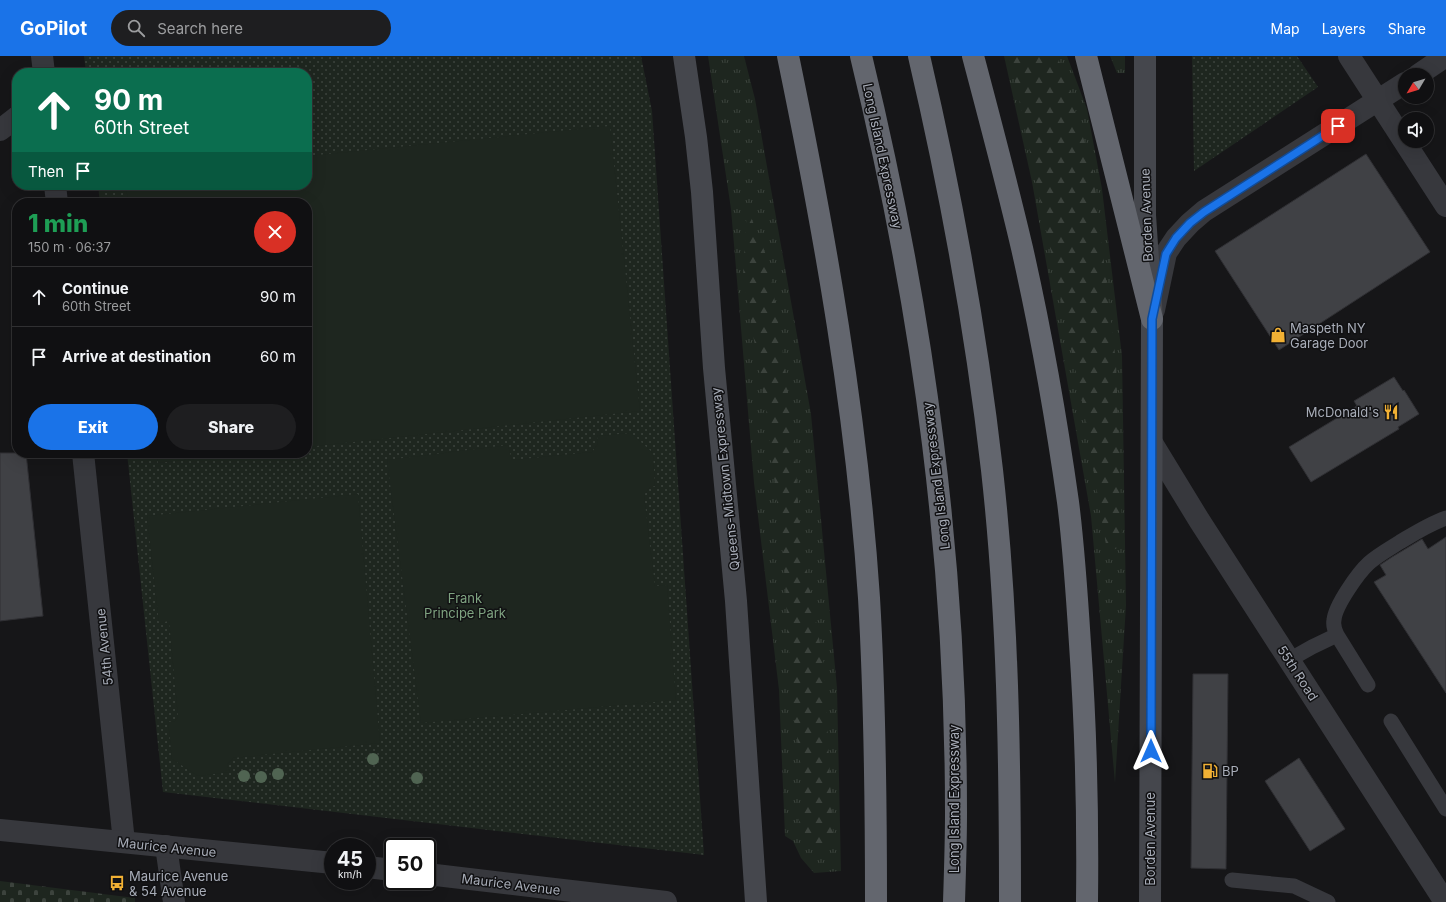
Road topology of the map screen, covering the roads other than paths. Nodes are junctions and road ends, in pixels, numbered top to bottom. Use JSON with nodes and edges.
{"nodes":[{"id":1,"x":42,"y":56,"type":"edge"},
{"id":2,"x":684,"y":56,"type":"edge"},
{"id":3,"x":788,"y":56,"type":"edge"},
{"id":4,"x":861,"y":56,"type":"edge"},
{"id":5,"x":919,"y":56,"type":"edge"},
{"id":6,"x":973,"y":56,"type":"edge"},
{"id":7,"x":1086,"y":56,"type":"edge"},
{"id":8,"x":1145,"y":56,"type":"edge"},
{"id":9,"x":1348,"y":56,"type":"edge"},
{"id":10,"x":1446,"y":56,"type":"edge"},
{"id":11,"x":43,"y":68,"type":"edge"},
{"id":12,"x":1428,"y":68,"type":"edge"},
{"id":13,"x":1398,"y":88,"type":"edge"},
{"id":14,"x":1378,"y":101,"type":"junction"},
{"id":15,"x":12,"y":121,"type":"edge"},
{"id":16,"x":0,"y":130,"type":"edge"},
{"id":17,"x":1446,"y":206,"type":"edge"},
{"id":18,"x":1152,"y":319,"type":"junction"},
{"id":19,"x":1152,"y":443,"type":"junction"},
{"id":20,"x":84,"y":458,"type":"edge"},
{"id":21,"x":1446,"y":518,"type":"edge"},
{"id":22,"x":1337,"y":636,"type":"junction"},
{"id":23,"x":1290,"y":660,"type":"junction"},
{"id":24,"x":1368,"y":685,"type":"dead end"},
{"id":25,"x":1391,"y":721,"type":"dead end"},
{"id":26,"x":1446,"y":809,"type":"edge"},
{"id":27,"x":0,"y":830,"type":"edge"},
{"id":28,"x":124,"y":842,"type":"junction"},
{"id":29,"x":166,"y":846,"type":"junction"},
{"id":30,"x":324,"y":862,"type":"edge"},
{"id":31,"x":436,"y":875,"type":"edge"},
{"id":32,"x":1232,"y":880,"type":"dead end"},
{"id":33,"x":566,"y":896,"type":"edge"},
{"id":34,"x":174,"y":902,"type":"edge"},
{"id":35,"x":666,"y":902,"type":"edge"},
{"id":36,"x":756,"y":902,"type":"edge"},
{"id":37,"x":876,"y":902,"type":"edge"},
{"id":38,"x":954,"y":902,"type":"edge"},
{"id":39,"x":1010,"y":902,"type":"edge"},
{"id":40,"x":1087,"y":902,"type":"edge"},
{"id":41,"x":1150,"y":902,"type":"edge"},
{"id":42,"x":1328,"y":902,"type":"edge"},
{"id":43,"x":1446,"y":902,"type":"edge"}],
"edges":[{"from":1,"to":11,"type":"street"},
{"from":2,"to":36,"type":"main road","name":"Queens-Midtown Expressway"},
{"from":3,"to":37,"type":"highway"},
{"from":4,"to":38,"type":"highway","name":"Long Island Expressway"},
{"from":5,"to":39,"type":"highway"},
{"from":6,"to":40,"type":"highway"},
{"from":7,"to":18,"type":"highway"},
{"from":8,"to":18,"type":"main road","name":"Borden Avenue"},
{"from":9,"to":14,"type":"street"},
{"from":10,"to":12,"type":"street"},
{"from":13,"to":14,"type":"street"},
{"from":14,"to":17,"type":"street"},
{"from":14,"to":18,"type":"street"},
{"from":15,"to":16,"type":"street"},
{"from":18,"to":19,"type":"main road","name":"Borden Avenue"},
{"from":19,"to":23,"type":"street","name":"55th Road"},
{"from":19,"to":41,"type":"main road","name":"Borden Avenue"},
{"from":20,"to":28,"type":"street","name":"54th Avenue"},
{"from":21,"to":22,"type":"lane"},
{"from":22,"to":23,"type":"lane"},
{"from":22,"to":24,"type":"lane"},
{"from":23,"to":43,"type":"street","name":"55th Road"},
{"from":25,"to":26,"type":"lane"},
{"from":27,"to":28,"type":"street","name":"Maurice Avenue"},
{"from":28,"to":29,"type":"street","name":"Maurice Avenue"},
{"from":29,"to":30,"type":"street","name":"Maurice Avenue"},
{"from":29,"to":34,"type":"street"},
{"from":31,"to":33,"type":"street","name":"Maurice Avenue"},
{"from":32,"to":42,"type":"lane"},
{"from":33,"to":35,"type":"street","name":"Maurice Avenue"}]}
